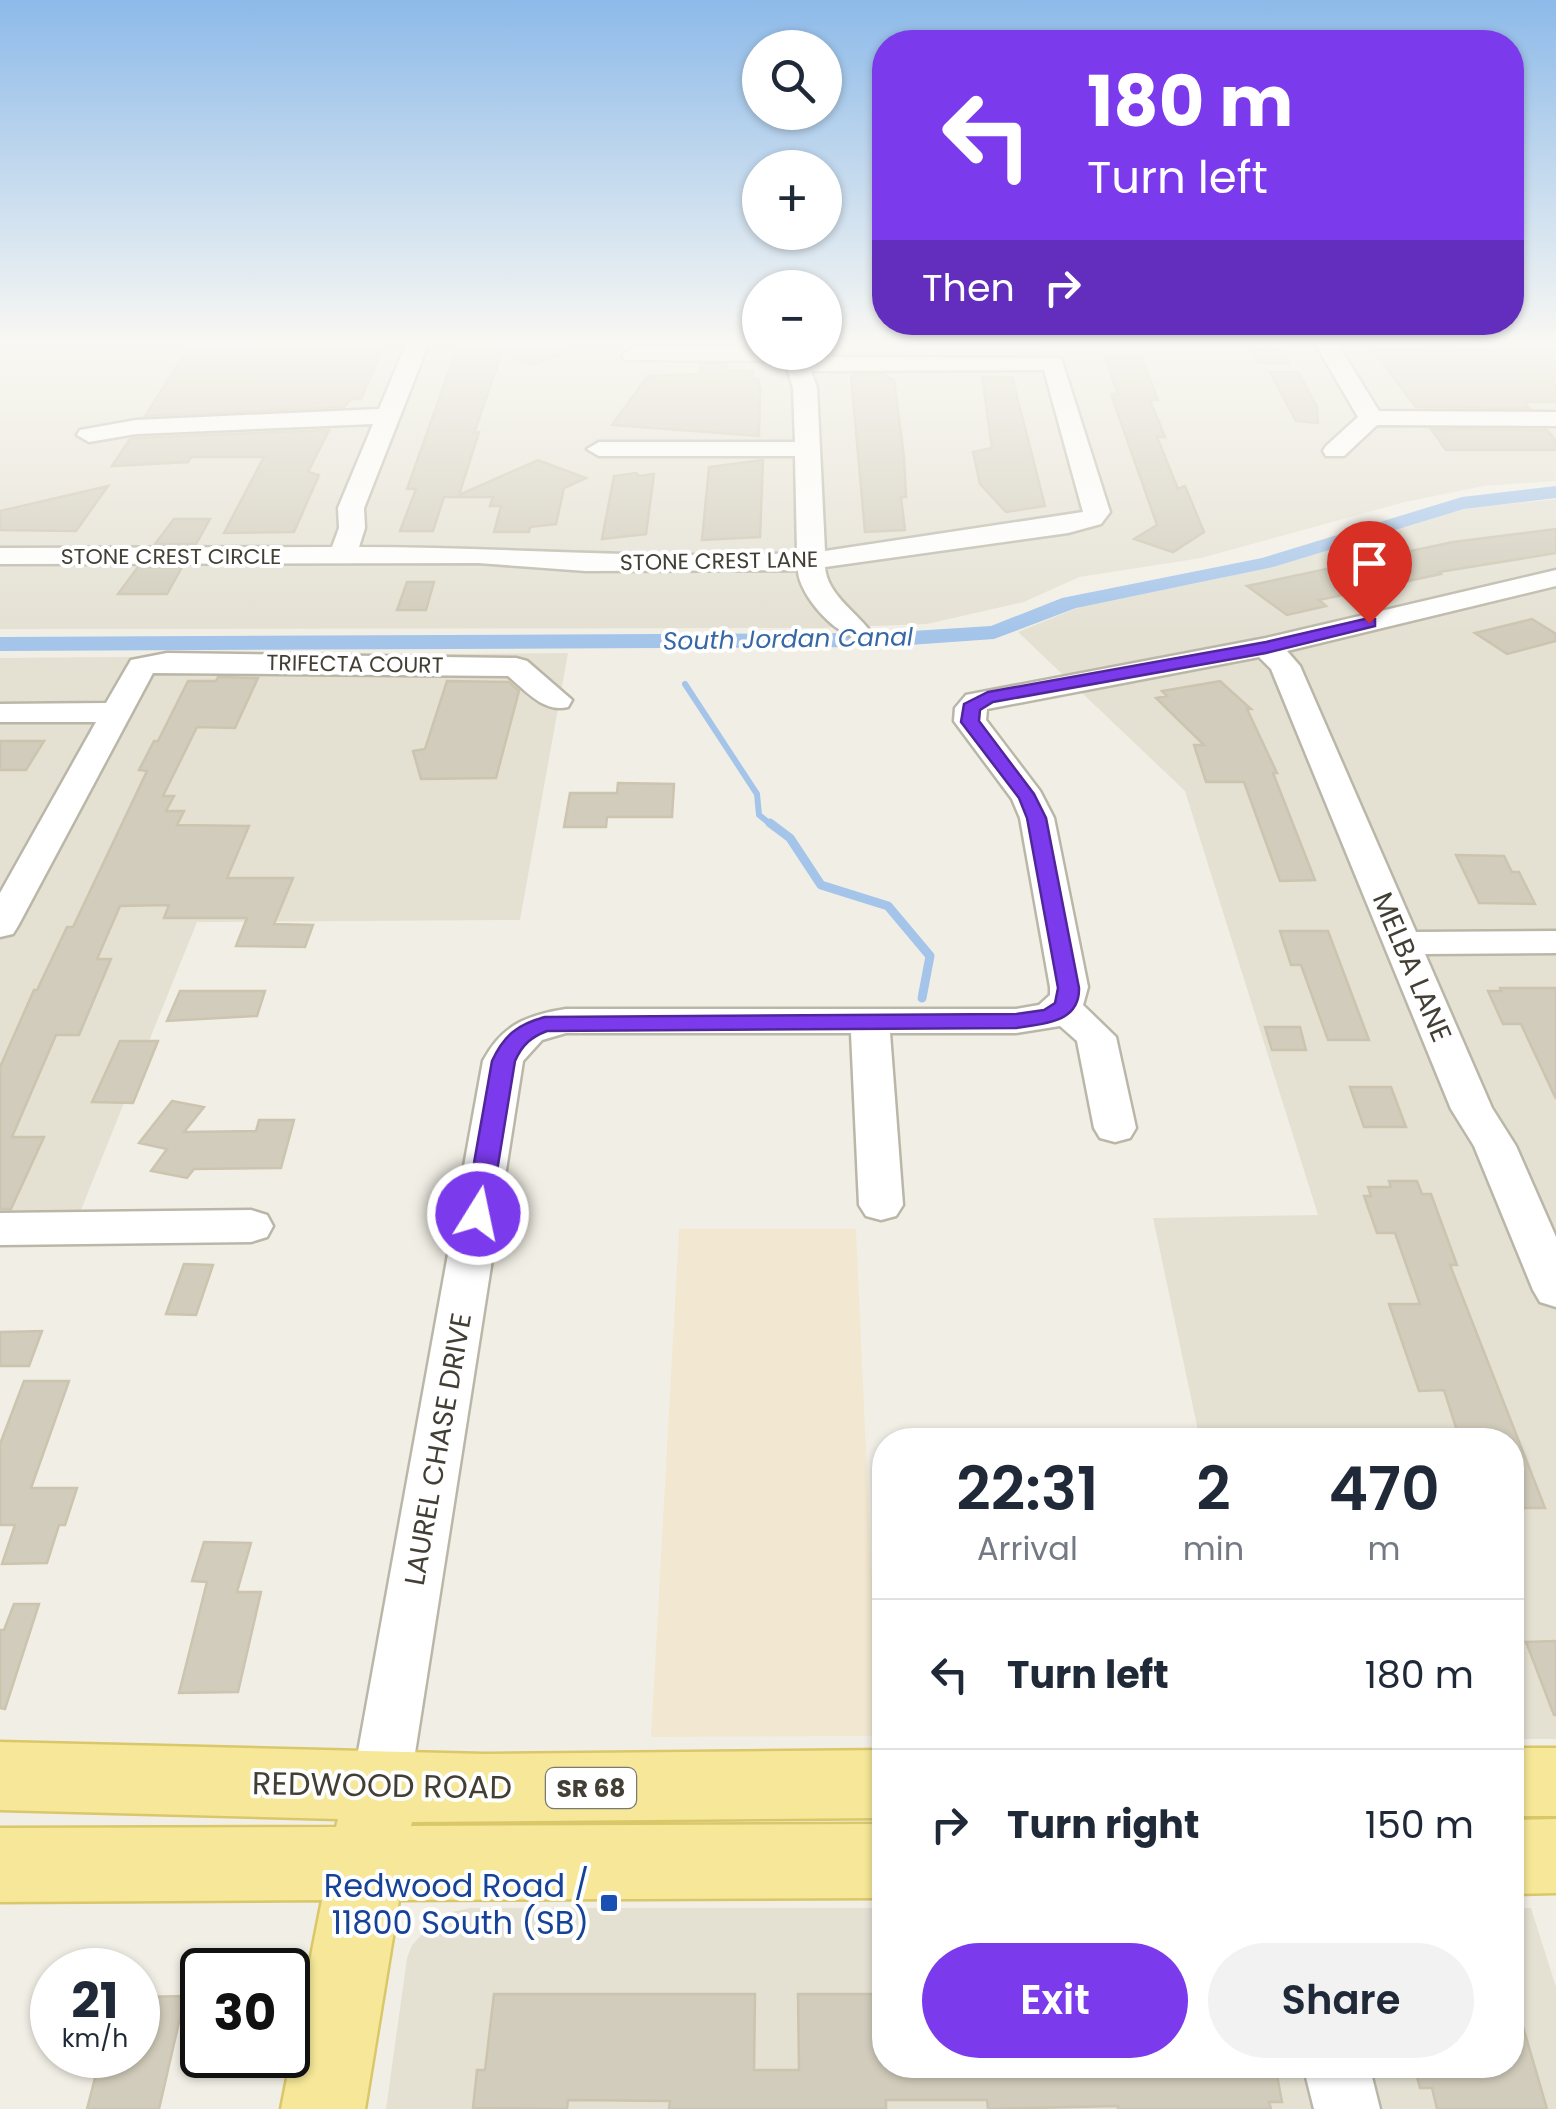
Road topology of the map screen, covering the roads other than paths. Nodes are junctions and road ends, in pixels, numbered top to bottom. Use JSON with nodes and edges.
{"nodes":[{"id":1,"x":379,"y":438,"type":"edge"},
{"id":2,"x":807,"y":438,"type":"edge"},
{"id":3,"x":1076,"y":438,"type":"edge"},
{"id":4,"x":1349,"y":438,"type":"edge"},
{"id":5,"x":599,"y":449,"type":"dead end"},
{"id":6,"x":808,"y":449,"type":"junction"},
{"id":7,"x":1335,"y":451,"type":"dead end"},
{"id":8,"x":343,"y":555,"type":"junction"},
{"id":9,"x":0,"y":556,"type":"edge"},
{"id":10,"x":810,"y":561,"type":"junction"},
{"id":11,"x":1556,"y":578,"type":"edge"},
{"id":12,"x":855,"y":631,"type":"dead end"},
{"id":13,"x":1266,"y":648,"type":"junction"},
{"id":14,"x":557,"y":700,"type":"dead end"},
{"id":15,"x":114,"y":712,"type":"junction"},
{"id":16,"x":0,"y":713,"type":"edge"},
{"id":17,"x":0,"y":926,"type":"edge"},
{"id":18,"x":1556,"y":942,"type":"edge"},
{"id":19,"x":1403,"y":943,"type":"junction"},
{"id":20,"x":1063,"y":1008,"type":"junction"},
{"id":21,"x":870,"y":1023,"type":"junction"},
{"id":22,"x":1115,"y":1128,"type":"dead end"},
{"id":23,"x":880,"y":1205,"type":"dead end"},
{"id":24,"x":251,"y":1226,"type":"dead end"},
{"id":25,"x":0,"y":1229,"type":"edge"},
{"id":26,"x":1556,"y":1290,"type":"edge"},
{"id":27,"x":0,"y":1776,"type":"edge"},
{"id":28,"x":1524,"y":1782,"type":"edge"},
{"id":29,"x":1556,"y":1782,"type":"edge"},
{"id":30,"x":872,"y":1784,"type":"edge"},
{"id":31,"x":381,"y":1785,"type":"junction"},
{"id":32,"x":1524,"y":1856,"type":"edge"},
{"id":33,"x":1556,"y":1856,"type":"edge"},
{"id":34,"x":872,"y":1861,"type":"edge"},
{"id":35,"x":368,"y":1862,"type":"junction"},
{"id":36,"x":0,"y":1865,"type":"edge"},
{"id":37,"x":1339,"y":2078,"type":"edge"},
{"id":38,"x":323,"y":2109,"type":"edge"},
{"id":39,"x":1347,"y":2109,"type":"edge"}],
"edges":[{"from":1,"to":8,"type":"street"},
{"from":2,"to":6,"type":"street"},
{"from":3,"to":10,"type":"street","name":"STONE CREST LANE"},
{"from":4,"to":7,"type":"street"},
{"from":5,"to":6,"type":"street"},
{"from":6,"to":10,"type":"street"},
{"from":8,"to":9,"type":"street","name":"STONE CREST CIRCLE"},
{"from":8,"to":10,"type":"street","name":"STONE CREST LANE"},
{"from":10,"to":12,"type":"street"},
{"from":11,"to":13,"type":"street"},
{"from":13,"to":19,"type":"street","name":"MELBA LANE"},
{"from":13,"to":20,"type":"street"},
{"from":14,"to":15,"type":"street","name":"TRIFECTA COURT"},
{"from":15,"to":16,"type":"street"},
{"from":15,"to":17,"type":"street"},
{"from":18,"to":19,"type":"street"},
{"from":19,"to":26,"type":"street","name":"MELBA LANE"},
{"from":20,"to":21,"type":"street","name":"LAUREL CHASE DRIVE"},
{"from":20,"to":22,"type":"street"},
{"from":21,"to":23,"type":"street"},
{"from":21,"to":31,"type":"street","name":"LAUREL CHASE DRIVE"},
{"from":24,"to":25,"type":"street"},
{"from":27,"to":31,"type":"main road","name":"REDWOOD ROAD","number":"SR 68"},
{"from":28,"to":29,"type":"main road"},
{"from":30,"to":31,"type":"main road","name":"REDWOOD ROAD","number":"SR 68"},
{"from":31,"to":35,"type":"main road"},
{"from":32,"to":33,"type":"main road"},
{"from":34,"to":35,"type":"main road"},
{"from":35,"to":36,"type":"main road"},
{"from":35,"to":38,"type":"main road"},
{"from":37,"to":39,"type":"street"}]}
